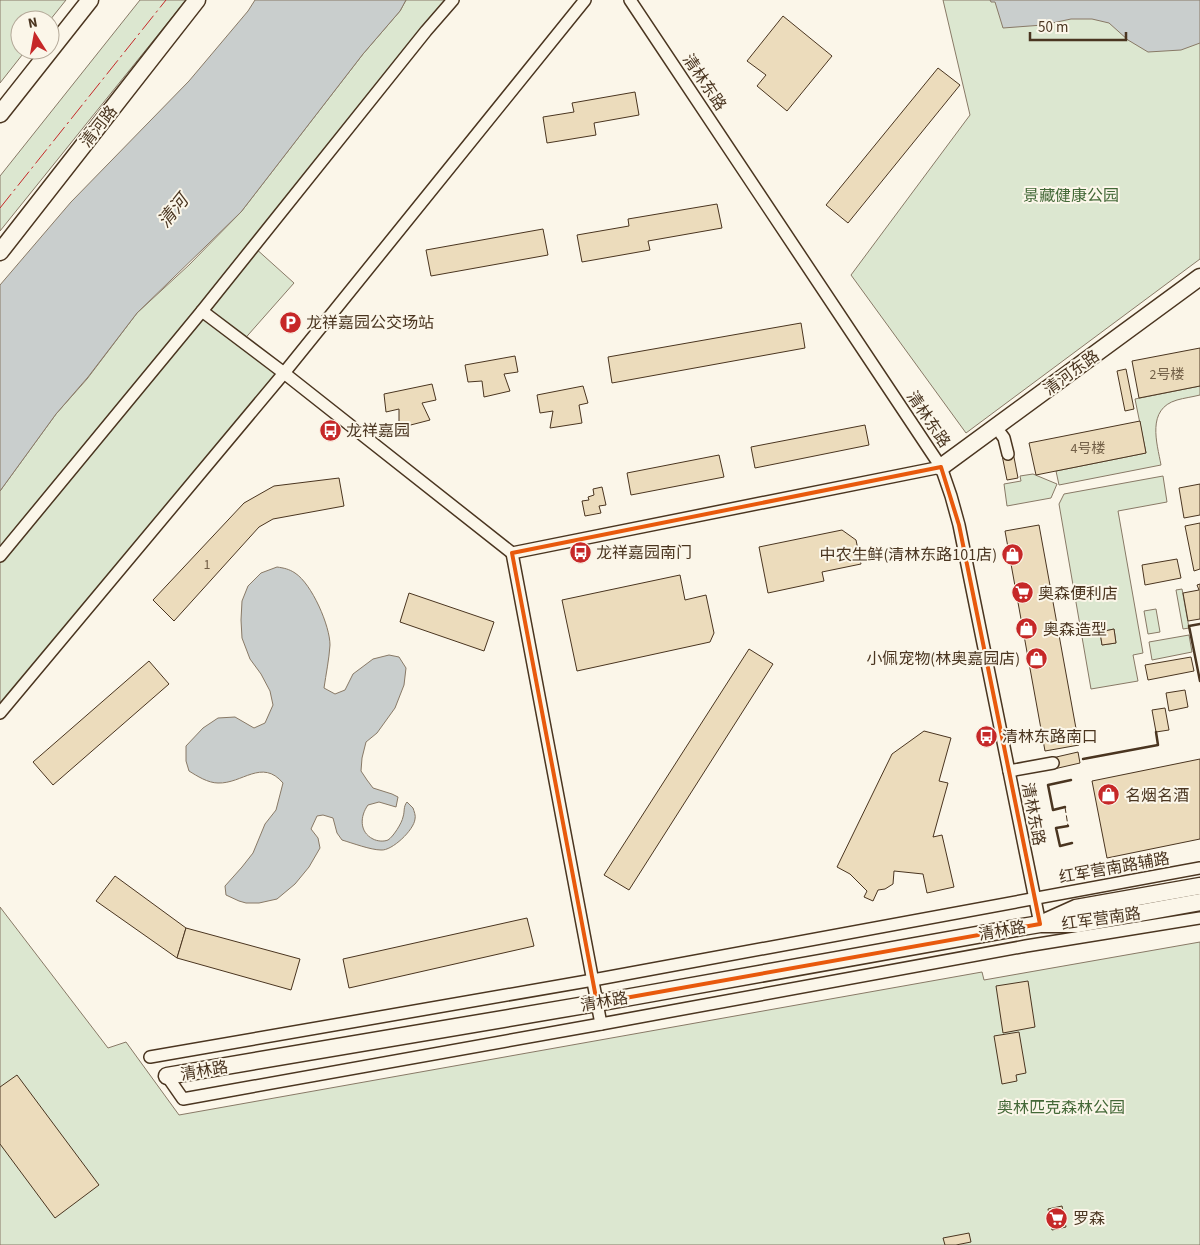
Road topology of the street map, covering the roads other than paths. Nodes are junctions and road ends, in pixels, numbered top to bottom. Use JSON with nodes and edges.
{"nodes":[{"id":1,"x":90,"y":0,"type":"edge"},
{"id":2,"x":197,"y":0,"type":"edge"},
{"id":3,"x":453,"y":0,"type":"edge"},
{"id":4,"x":584,"y":0,"type":"edge"},
{"id":5,"x":630,"y":0,"type":"edge"},
{"id":6,"x":0,"y":114,"type":"edge"},
{"id":7,"x":0,"y":252,"type":"edge"},
{"id":8,"x":1200,"y":277,"type":"edge"},
{"id":9,"x":202,"y":311,"type":"junction"},
{"id":10,"x":284,"y":373,"type":"junction"},
{"id":11,"x":1000,"y":434,"type":"dead end"},
{"id":12,"x":1008,"y":454,"type":"dead end"},
{"id":13,"x":941,"y":467,"type":"junction"},
{"id":14,"x":512,"y":553,"type":"junction"},
{"id":15,"x":0,"y":556,"type":"edge"},
{"id":16,"x":0,"y":713,"type":"edge"},
{"id":17,"x":1053,"y":763,"type":"dead end"},
{"id":18,"x":1009,"y":771,"type":"junction"},
{"id":19,"x":1200,"y":868,"type":"edge"},
{"id":20,"x":1200,"y":886,"type":"edge"},
{"id":21,"x":1035,"y":898,"type":"junction"},
{"id":22,"x":1200,"y":902,"type":"edge"},
{"id":23,"x":1200,"y":918,"type":"edge"},
{"id":24,"x":1040,"y":924,"type":"junction"},
{"id":25,"x":593,"y":980,"type":"junction"},
{"id":26,"x":597,"y":1003,"type":"junction"},
{"id":27,"x":601,"y":1024,"type":"junction"},
{"id":28,"x":150,"y":1056,"type":"dead end"},
{"id":29,"x":167,"y":1076,"type":"joint"}],
"edges":[{"from":1,"to":6,"type":"street"},
{"from":2,"to":7,"type":"street","name":"清河路"},
{"from":3,"to":9,"type":"street"},
{"from":4,"to":10,"type":"street"},
{"from":5,"to":13,"type":"street","name":"清林东路"},
{"from":8,"to":13,"type":"street","name":"清河东路"},
{"from":9,"to":10,"type":"street"},
{"from":9,"to":15,"type":"street"},
{"from":10,"to":14,"type":"street"},
{"from":10,"to":16,"type":"street"},
{"from":11,"to":12,"type":"street"},
{"from":13,"to":14,"type":"street"},
{"from":13,"to":18,"type":"street","name":"清林东路"},
{"from":14,"to":25,"type":"street"},
{"from":17,"to":18,"type":"street"},
{"from":18,"to":21,"type":"street","name":"清林东路"},
{"from":19,"to":21,"type":"street","name":"红军营南路辅路"},
{"from":20,"to":24,"type":"street","name":"红军营南路"},
{"from":21,"to":24,"type":"street","name":"清林东路"},
{"from":21,"to":25,"type":"street","name":"红军营南路辅路"},
{"from":22,"to":24,"type":"street","name":"红军营南路"},
{"from":23,"to":27,"type":"street"},
{"from":24,"to":26,"type":"street","name":"清林路"},
{"from":25,"to":26,"type":"street"},
{"from":25,"to":28,"type":"street","name":"红军营南路辅路"},
{"from":26,"to":27,"type":"street"},
{"from":26,"to":29,"type":"street","name":"清林路"},
{"from":27,"to":29,"type":"street"}]}
